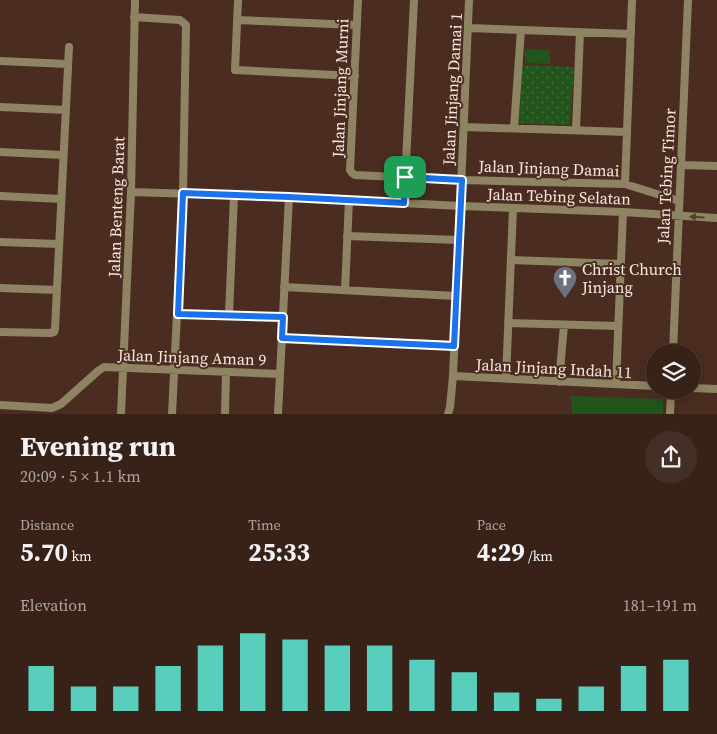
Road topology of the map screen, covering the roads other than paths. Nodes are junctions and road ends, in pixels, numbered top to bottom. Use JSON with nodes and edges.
{"nodes":[{"id":1,"x":135,"y":0,"type":"edge"},
{"id":2,"x":238,"y":0,"type":"edge"},
{"id":3,"x":358,"y":0,"type":"edge"},
{"id":4,"x":414,"y":0,"type":"edge"},
{"id":5,"x":470,"y":0,"type":"edge"},
{"id":6,"x":632,"y":0,"type":"edge"},
{"id":7,"x":688,"y":0,"type":"edge"},
{"id":8,"x":134,"y":17,"type":"junction"},
{"id":9,"x":238,"y":20,"type":"junction"},
{"id":10,"x":357,"y":25,"type":"junction"},
{"id":11,"x":468,"y":28,"type":"junction"},
{"id":12,"x":521,"y":30,"type":"junction"},
{"id":13,"x":580,"y":32,"type":"junction"},
{"id":14,"x":631,"y":34,"type":"junction"},
{"id":15,"x":69,"y":47,"type":"dead end"},
{"id":16,"x":0,"y":61,"type":"edge"},
{"id":17,"x":68,"y":64,"type":"junction"},
{"id":18,"x":354,"y":76,"type":"junction"},
{"id":19,"x":0,"y":107,"type":"edge"},
{"id":20,"x":66,"y":110,"type":"junction"},
{"id":21,"x":464,"y":127,"type":"junction"},
{"id":22,"x":514,"y":128,"type":"junction"},
{"id":23,"x":576,"y":130,"type":"junction"},
{"id":24,"x":627,"y":132,"type":"junction"},
{"id":25,"x":0,"y":152,"type":"edge"},
{"id":26,"x":64,"y":155,"type":"junction"},
{"id":27,"x":681,"y":164,"type":"junction"},
{"id":28,"x":717,"y":166,"type":"edge"},
{"id":29,"x":355,"y":175,"type":"joint"},
{"id":30,"x":405,"y":177,"type":"junction"},
{"id":31,"x":462,"y":180,"type":"junction"},
{"id":32,"x":625,"y":184,"type":"junction"},
{"id":33,"x":131,"y":192,"type":"junction"},
{"id":34,"x":183,"y":193,"type":"junction"},
{"id":35,"x":234,"y":195,"type":"junction"},
{"id":36,"x":0,"y":196,"type":"edge"},
{"id":37,"x":289,"y":197,"type":"junction"},
{"id":38,"x":61,"y":199,"type":"junction"},
{"id":39,"x":349,"y":200,"type":"junction"},
{"id":40,"x":679,"y":201,"type":"junction"},
{"id":41,"x":404,"y":203,"type":"junction"},
{"id":42,"x":460,"y":206,"type":"junction"},
{"id":43,"x":513,"y":208,"type":"junction"},
{"id":44,"x":623,"y":212,"type":"junction"},
{"id":45,"x":678,"y":216,"type":"junction"},
{"id":46,"x":717,"y":218,"type":"edge"},
{"id":47,"x":347,"y":236,"type":"junction"},
{"id":48,"x":459,"y":240,"type":"junction"},
{"id":49,"x":0,"y":242,"type":"edge"},
{"id":50,"x":59,"y":244,"type":"junction"},
{"id":51,"x":511,"y":260,"type":"junction"},
{"id":52,"x":621,"y":264,"type":"junction"},
{"id":53,"x":284,"y":287,"type":"junction"},
{"id":54,"x":0,"y":288,"type":"edge"},
{"id":55,"x":57,"y":290,"type":"junction"},
{"id":56,"x":345,"y":290,"type":"junction"},
{"id":57,"x":456,"y":296,"type":"junction"},
{"id":58,"x":178,"y":314,"type":"junction"},
{"id":59,"x":229,"y":316,"type":"junction"},
{"id":60,"x":283,"y":317,"type":"junction"},
{"id":61,"x":508,"y":324,"type":"junction"},
{"id":62,"x":564,"y":325,"type":"junction"},
{"id":63,"x":618,"y":326,"type":"junction"},
{"id":64,"x":0,"y":332,"type":"edge"},
{"id":65,"x":282,"y":338,"type":"junction"},
{"id":66,"x":673,"y":344,"type":"edge"},
{"id":67,"x":454,"y":346,"type":"junction"},
{"id":68,"x":124,"y":367,"type":"junction"},
{"id":69,"x":174,"y":370,"type":"junction"},
{"id":70,"x":226,"y":372,"type":"junction"},
{"id":71,"x":280,"y":374,"type":"junction"},
{"id":72,"x":452,"y":376,"type":"junction"},
{"id":73,"x":506,"y":379,"type":"junction"},
{"id":74,"x":559,"y":382,"type":"junction"},
{"id":75,"x":616,"y":384,"type":"junction"},
{"id":76,"x":646,"y":386,"type":"edge"},
{"id":77,"x":701,"y":388,"type":"edge"},
{"id":78,"x":717,"y":389,"type":"edge"},
{"id":79,"x":671,"y":399,"type":"edge"},
{"id":80,"x":0,"y":405,"type":"edge"},
{"id":81,"x":121,"y":414,"type":"edge"},
{"id":82,"x":172,"y":414,"type":"edge"},
{"id":83,"x":225,"y":414,"type":"edge"},
{"id":84,"x":278,"y":414,"type":"edge"},
{"id":85,"x":448,"y":414,"type":"edge"},
{"id":86,"x":670,"y":414,"type":"edge"}],
"edges":[{"from":1,"to":8,"type":"street","name":"Jalan Benteng Barat"},
{"from":2,"to":9,"type":"street"},
{"from":3,"to":10,"type":"street","name":"Jalan Jinjang Murni"},
{"from":4,"to":30,"type":"street"},
{"from":5,"to":11,"type":"street","name":"Jalan Jinjang Damai 1"},
{"from":6,"to":14,"type":"street"},
{"from":7,"to":27,"type":"street","name":"Jalan Tebing Timor"},
{"from":8,"to":33,"type":"street","name":"Jalan Benteng Barat"},
{"from":8,"to":34,"type":"street"},
{"from":9,"to":10,"type":"street"},
{"from":9,"to":18,"type":"street"},
{"from":10,"to":18,"type":"street","name":"Jalan Jinjang Murni"},
{"from":11,"to":12,"type":"street"},
{"from":11,"to":21,"type":"street","name":"Jalan Jinjang Damai 1"},
{"from":12,"to":13,"type":"street"},
{"from":12,"to":22,"type":"street"},
{"from":13,"to":14,"type":"street"},
{"from":13,"to":23,"type":"street"},
{"from":14,"to":24,"type":"street"},
{"from":15,"to":17,"type":"street"},
{"from":16,"to":17,"type":"street"},
{"from":17,"to":20,"type":"street"},
{"from":18,"to":29,"type":"street","name":"Jalan Jinjang Murni"},
{"from":19,"to":20,"type":"street"},
{"from":20,"to":26,"type":"street"},
{"from":21,"to":22,"type":"street"},
{"from":21,"to":31,"type":"street","name":"Jalan Jinjang Damai 1"},
{"from":22,"to":23,"type":"street"},
{"from":23,"to":24,"type":"street"},
{"from":24,"to":32,"type":"street"},
{"from":25,"to":26,"type":"street"},
{"from":26,"to":38,"type":"street"},
{"from":27,"to":28,"type":"street"},
{"from":27,"to":40,"type":"street","name":"Jalan Tebing Timor"},
{"from":29,"to":30,"type":"street","name":"Jalan Jinjang Damai"},
{"from":30,"to":31,"type":"street","name":"Jalan Jinjang Damai"},
{"from":30,"to":41,"type":"street"},
{"from":31,"to":32,"type":"street","name":"Jalan Jinjang Damai"},
{"from":31,"to":42,"type":"street","name":"Jalan Jinjang Damai 1"},
{"from":32,"to":40,"type":"street","name":"Jalan Jinjang Damai"},
{"from":33,"to":34,"type":"street","name":"Jalan Tebing Selatan"},
{"from":33,"to":68,"type":"street","name":"Jalan Benteng Barat"},
{"from":34,"to":35,"type":"street","name":"Jalan Tebing Selatan"},
{"from":34,"to":58,"type":"street"},
{"from":35,"to":37,"type":"street","name":"Jalan Tebing Selatan"},
{"from":35,"to":59,"type":"street"},
{"from":36,"to":38,"type":"street"},
{"from":37,"to":39,"type":"street","name":"Jalan Tebing Selatan"},
{"from":37,"to":53,"type":"street"},
{"from":38,"to":50,"type":"street"},
{"from":39,"to":41,"type":"street","name":"Jalan Tebing Selatan"},
{"from":39,"to":47,"type":"street"},
{"from":40,"to":45,"type":"street","name":"Jalan Tebing Timor"},
{"from":41,"to":42,"type":"street","name":"Jalan Tebing Selatan"},
{"from":42,"to":43,"type":"street","name":"Jalan Tebing Selatan"},
{"from":42,"to":48,"type":"street","name":"Jalan Jinjang Damai 1"},
{"from":43,"to":44,"type":"street","name":"Jalan Tebing Selatan"},
{"from":43,"to":51,"type":"street"},
{"from":44,"to":45,"type":"street","name":"Jalan Tebing Selatan"},
{"from":44,"to":52,"type":"street"},
{"from":46,"to":45,"type":"street","name":"Jalan Tebing Selatan","one_way":true},
{"from":45,"to":66,"type":"street","name":"Jalan Tebing Timor"},
{"from":47,"to":48,"type":"street"},
{"from":47,"to":56,"type":"street"},
{"from":48,"to":57,"type":"street","name":"Jalan Jinjang Damai 1"},
{"from":49,"to":50,"type":"street"},
{"from":50,"to":55,"type":"street"},
{"from":51,"to":52,"type":"street"},
{"from":51,"to":61,"type":"street"},
{"from":52,"to":63,"type":"street"},
{"from":53,"to":56,"type":"street"},
{"from":53,"to":60,"type":"street"},
{"from":54,"to":55,"type":"street"},
{"from":55,"to":64,"type":"street"},
{"from":56,"to":57,"type":"street"},
{"from":57,"to":67,"type":"street","name":"Jalan Jinjang Damai 1"},
{"from":58,"to":59,"type":"street"},
{"from":58,"to":69,"type":"street"},
{"from":59,"to":60,"type":"street"},
{"from":60,"to":65,"type":"street"},
{"from":61,"to":62,"type":"street"},
{"from":61,"to":73,"type":"street"},
{"from":62,"to":63,"type":"street"},
{"from":62,"to":74,"type":"street"},
{"from":63,"to":75,"type":"street"},
{"from":65,"to":67,"type":"street"},
{"from":65,"to":71,"type":"street"},
{"from":67,"to":72,"type":"street","name":"Jalan Jinjang Damai 1"},
{"from":68,"to":69,"type":"street","name":"Jalan Jinjang Aman 9"},
{"from":68,"to":80,"type":"street","name":"Jalan Jinjang Aman 9"},
{"from":68,"to":81,"type":"street","name":"Jalan Benteng Barat"},
{"from":69,"to":70,"type":"street","name":"Jalan Jinjang Aman 9"},
{"from":69,"to":82,"type":"street"},
{"from":70,"to":71,"type":"street","name":"Jalan Jinjang Aman 9"},
{"from":70,"to":83,"type":"street"},
{"from":71,"to":84,"type":"street"},
{"from":72,"to":73,"type":"street","name":"Jalan Jinjang Indah 11"},
{"from":72,"to":85,"type":"street","name":"Jalan Jinjang Damai 1"},
{"from":73,"to":74,"type":"street","name":"Jalan Jinjang Indah 11"},
{"from":74,"to":75,"type":"street","name":"Jalan Jinjang Indah 11"},
{"from":75,"to":76,"type":"street","name":"Jalan Jinjang Indah 11"},
{"from":77,"to":78,"type":"street"},
{"from":79,"to":86,"type":"street"}]}
